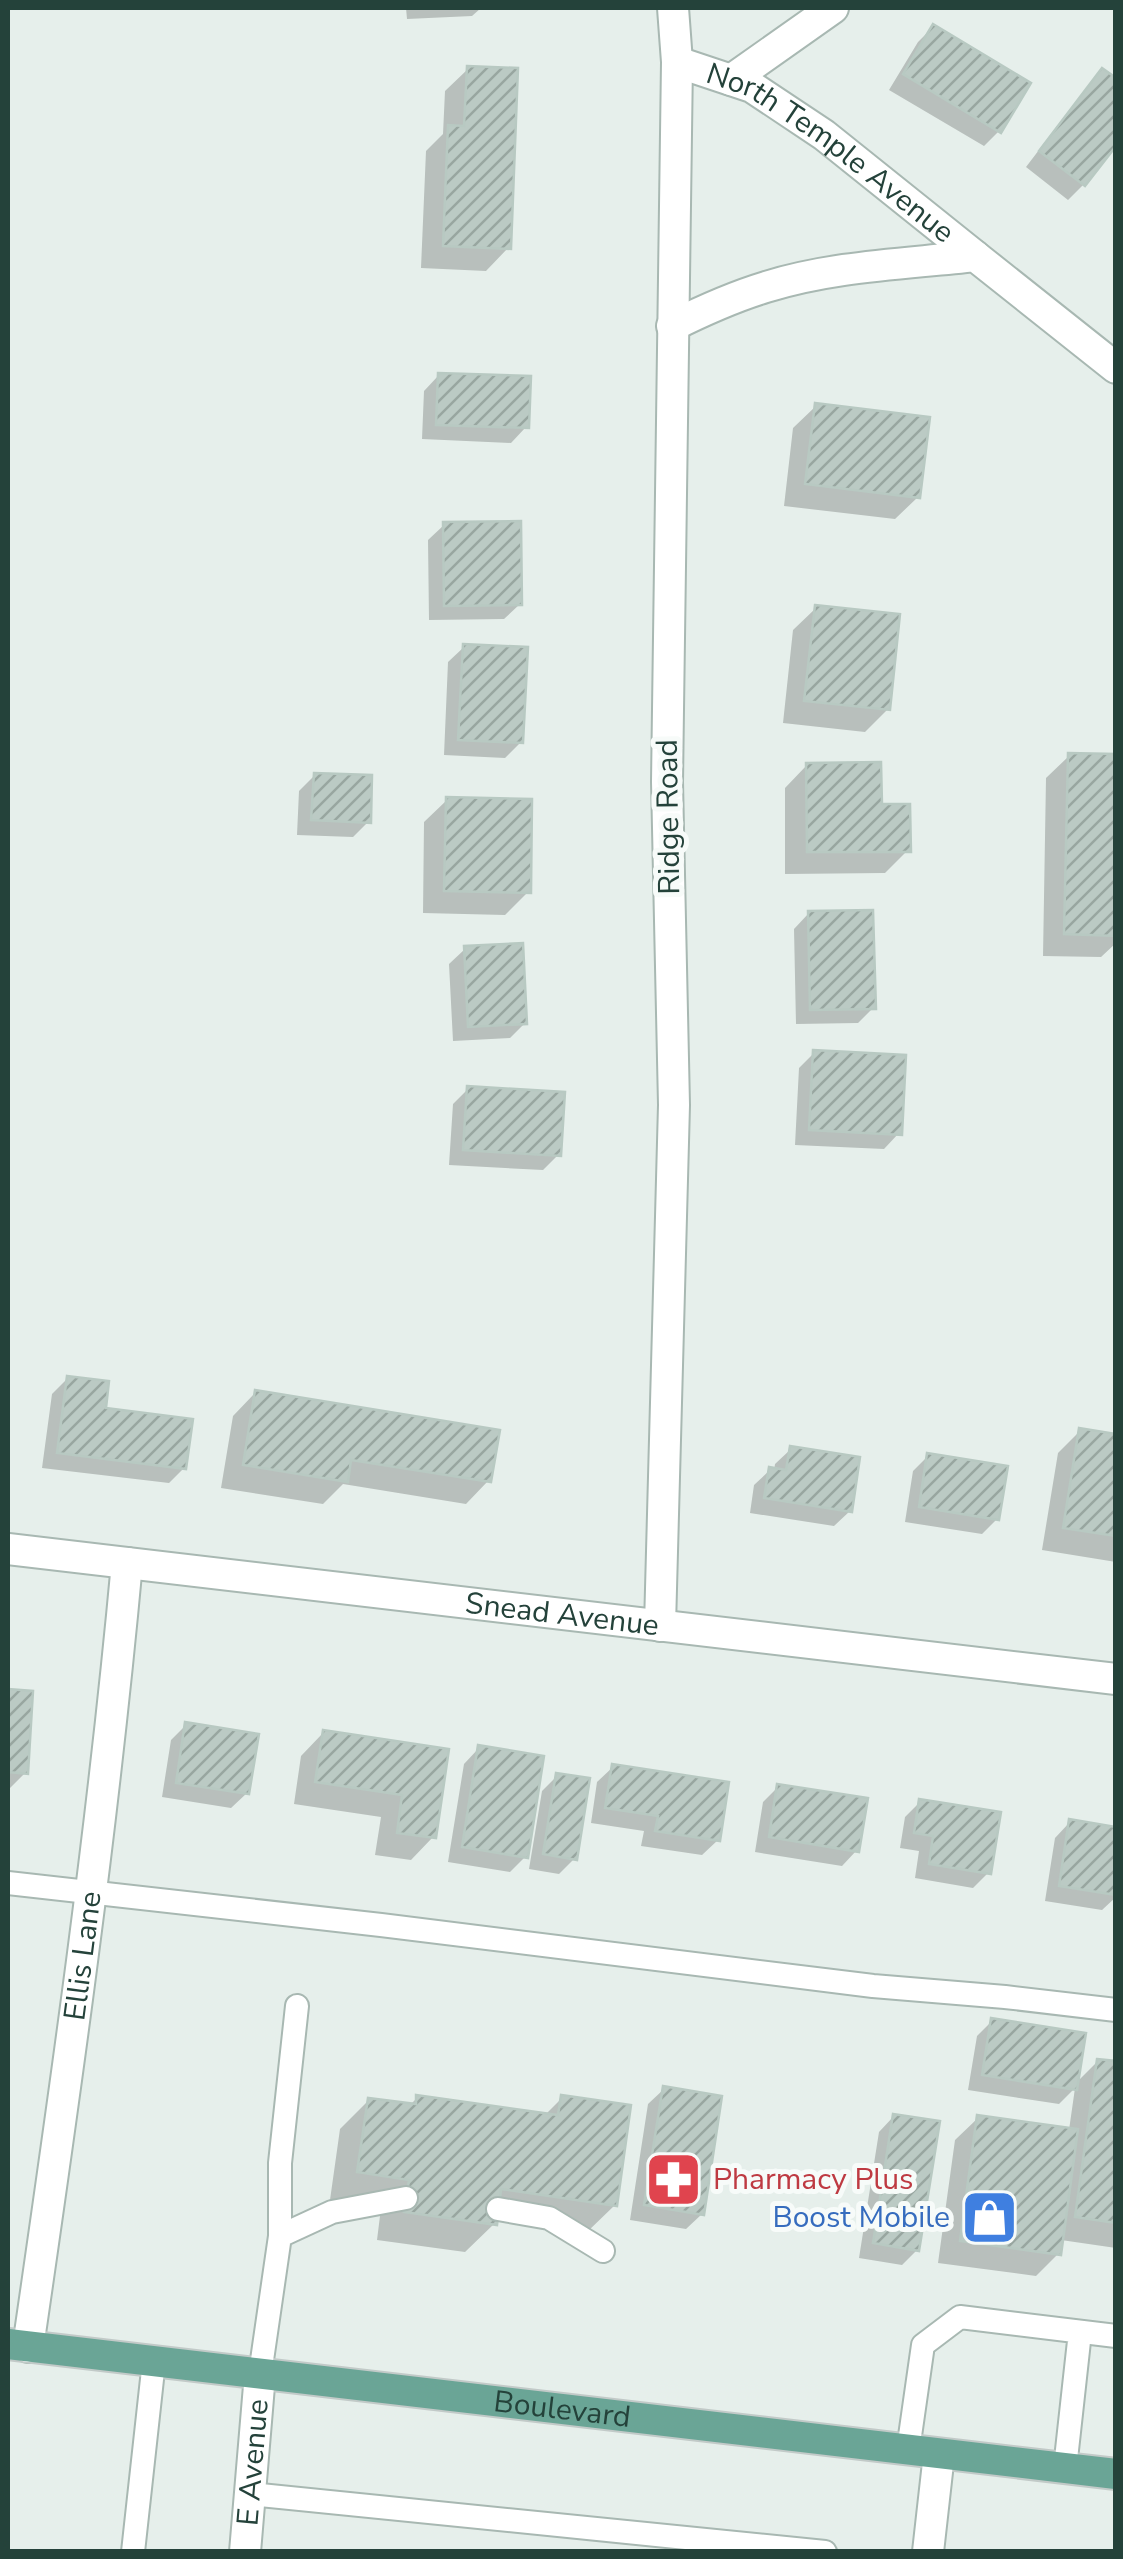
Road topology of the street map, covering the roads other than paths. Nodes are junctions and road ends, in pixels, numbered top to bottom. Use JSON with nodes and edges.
{"nodes":[{"id":1,"x":673,"y":8,"type":"edge"},
{"id":2,"x":834,"y":8,"type":"edge"},
{"id":3,"x":677,"y":62,"type":"junction"},
{"id":4,"x":730,"y":80,"type":"junction"},
{"id":5,"x":974,"y":256,"type":"junction"},
{"id":6,"x":672,"y":326,"type":"junction"},
{"id":7,"x":1116,"y":368,"type":"edge"},
{"id":8,"x":8,"y":1549,"type":"edge"},
{"id":9,"x":127,"y":1563,"type":"junction"},
{"id":10,"x":660,"y":1626,"type":"junction"},
{"id":11,"x":1116,"y":1679,"type":"edge"},
{"id":12,"x":8,"y":1883,"type":"edge"},
{"id":13,"x":90,"y":1894,"type":"junction"},
{"id":14,"x":297,"y":2006,"type":"dead end"},
{"id":15,"x":1116,"y":2010,"type":"edge"},
{"id":16,"x":406,"y":2198,"type":"dead end"},
{"id":17,"x":498,"y":2209,"type":"dead end"},
{"id":18,"x":280,"y":2236,"type":"junction"},
{"id":19,"x":603,"y":2251,"type":"dead end"},
{"id":20,"x":1080,"y":2332,"type":"junction"},
{"id":21,"x":1116,"y":2336,"type":"edge"},
{"id":22,"x":18,"y":2346,"type":"edge"},
{"id":23,"x":154,"y":2362,"type":"junction"},
{"id":24,"x":260,"y":2374,"type":"junction"},
{"id":25,"x":908,"y":2450,"type":"junction"},
{"id":26,"x":939,"y":2454,"type":"junction"},
{"id":27,"x":1065,"y":2468,"type":"junction"},
{"id":28,"x":1116,"y":2474,"type":"edge"},
{"id":29,"x":250,"y":2494,"type":"junction"},
{"id":30,"x":628,"y":2542,"type":"edge"},
{"id":31,"x":132,"y":2552,"type":"edge"},
{"id":32,"x":246,"y":2552,"type":"edge"},
{"id":33,"x":825,"y":2552,"type":"edge"},
{"id":34,"x":928,"y":2552,"type":"edge"}],
"edges":[{"from":1,"to":3,"type":"street","name":"Ridge Road"},
{"from":2,"to":4,"type":"street"},
{"from":3,"to":4,"type":"street","name":"North Temple Avenue"},
{"from":3,"to":6,"type":"street","name":"Ridge Road"},
{"from":4,"to":5,"type":"street","name":"North Temple Avenue"},
{"from":5,"to":6,"type":"street","name":"North Temple Avenue"},
{"from":5,"to":7,"type":"street","name":"North Temple Avenue"},
{"from":6,"to":10,"type":"street","name":"Ridge Road"},
{"from":8,"to":9,"type":"street","name":"Snead Avenue"},
{"from":9,"to":10,"type":"street","name":"Snead Avenue"},
{"from":9,"to":13,"type":"street","name":"Ellis Lane"},
{"from":10,"to":11,"type":"street","name":"Snead Avenue"},
{"from":12,"to":13,"type":"lane"},
{"from":13,"to":15,"type":"lane"},
{"from":13,"to":22,"type":"street","name":"Ellis Lane"},
{"from":14,"to":18,"type":"lane"},
{"from":16,"to":18,"type":"lane"},
{"from":17,"to":19,"type":"lane"},
{"from":18,"to":24,"type":"lane"},
{"from":20,"to":21,"type":"lane"},
{"from":20,"to":25,"type":"lane"},
{"from":20,"to":27,"type":"lane"},
{"from":22,"to":23,"type":"main road","name":"Boulevard"},
{"from":23,"to":24,"type":"main road","name":"Boulevard"},
{"from":23,"to":31,"type":"lane"},
{"from":24,"to":25,"type":"main road","name":"Boulevard"},
{"from":24,"to":29,"type":"street","name":"E Avenue"},
{"from":25,"to":26,"type":"main road","name":"Boulevard"},
{"from":26,"to":27,"type":"main road","name":"Boulevard"},
{"from":26,"to":34,"type":"street"},
{"from":27,"to":28,"type":"main road","name":"Boulevard"},
{"from":29,"to":30,"type":"lane"},
{"from":29,"to":32,"type":"street","name":"E Avenue"},
{"from":30,"to":33,"type":"lane"}]}
